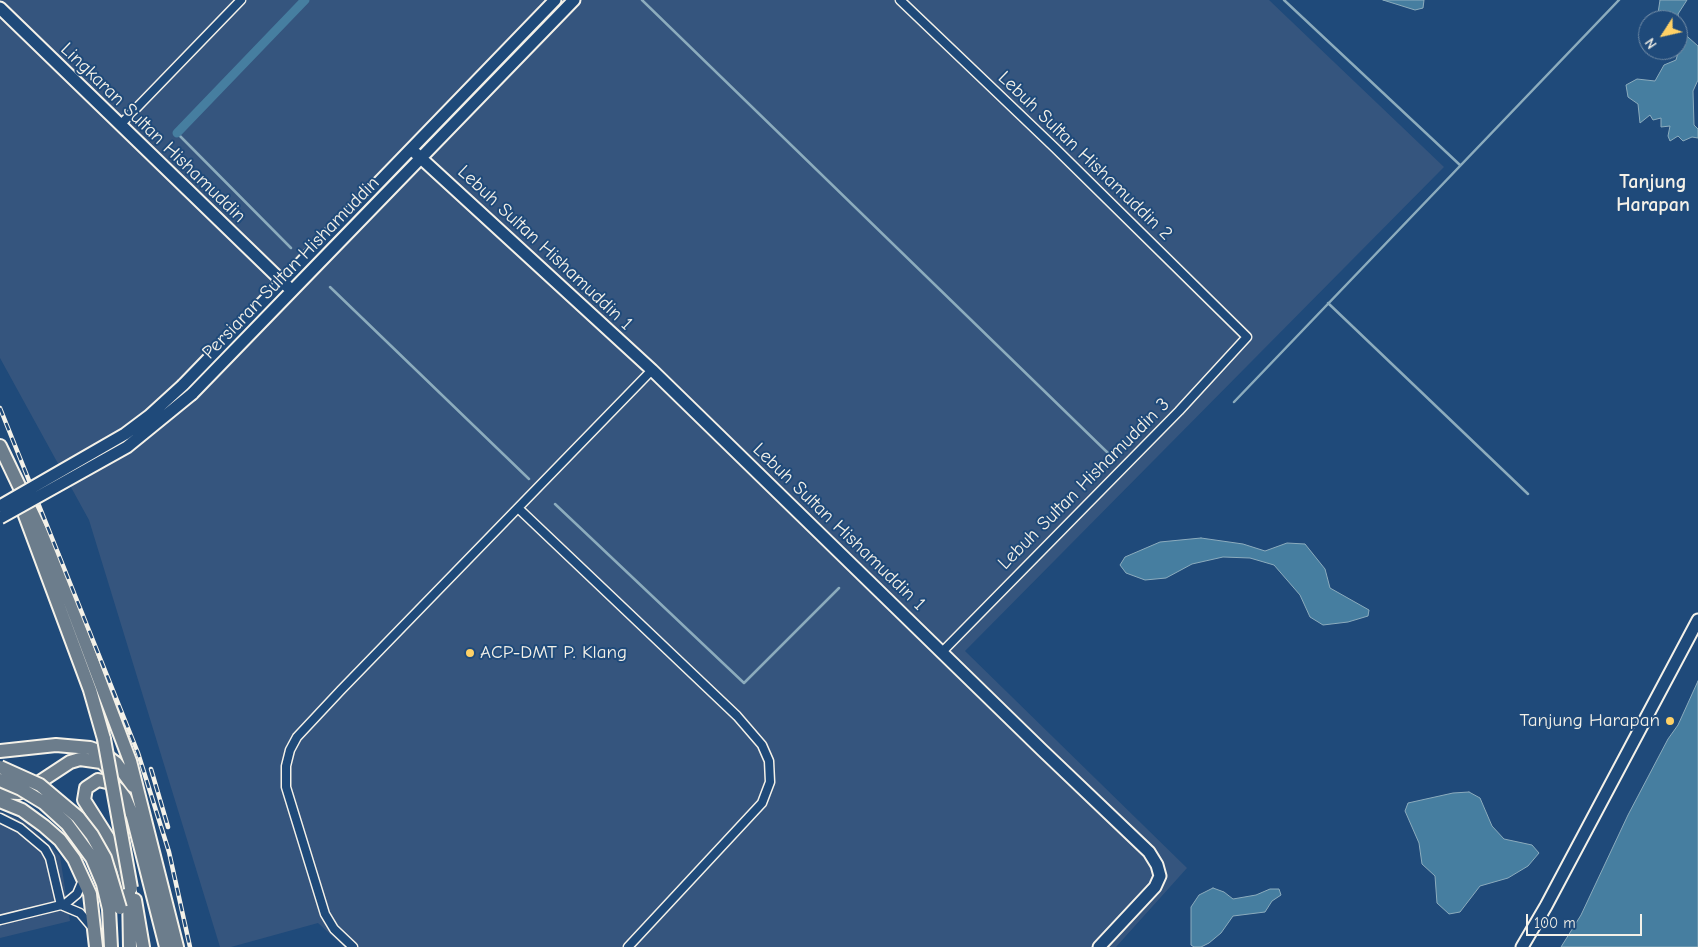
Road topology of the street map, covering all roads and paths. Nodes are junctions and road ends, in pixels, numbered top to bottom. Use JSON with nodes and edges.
{"nodes":[{"id":1,"x":241,"y":0,"type":"edge"},
{"id":2,"x":555,"y":0,"type":"edge"},
{"id":3,"x":574,"y":0,"type":"edge"},
{"id":4,"x":900,"y":0,"type":"edge"},
{"id":5,"x":0,"y":8,"type":"edge"},
{"id":6,"x":121,"y":124,"type":"junction"},
{"id":7,"x":411,"y":149,"type":"junction"},
{"id":8,"x":422,"y":158,"type":"junction"},
{"id":9,"x":283,"y":282,"type":"junction"},
{"id":10,"x":292,"y":292,"type":"junction"},
{"id":11,"x":1247,"y":337,"type":"joint"},
{"id":12,"x":652,"y":370,"type":"junction"},
{"id":13,"x":0,"y":446,"type":"edge"},
{"id":14,"x":0,"y":451,"type":"edge"},
{"id":15,"x":0,"y":506,"type":"edge"},
{"id":16,"x":518,"y":508,"type":"junction"},
{"id":17,"x":0,"y":518,"type":"edge"},
{"id":18,"x":1698,"y":620,"type":"edge"},
{"id":19,"x":942,"y":652,"type":"junction"},
{"id":20,"x":0,"y":751,"type":"edge"},
{"id":21,"x":0,"y":766,"type":"edge"},
{"id":22,"x":0,"y":780,"type":"edge"},
{"id":23,"x":0,"y":792,"type":"edge"},
{"id":24,"x":0,"y":801,"type":"edge"},
{"id":25,"x":138,"y":813,"type":"junction"},
{"id":26,"x":0,"y":818,"type":"edge"},
{"id":27,"x":80,"y":870,"type":"junction"},
{"id":28,"x":132,"y":888,"type":"junction"},
{"id":29,"x":61,"y":906,"type":"junction"},
{"id":30,"x":115,"y":909,"type":"junction"},
{"id":31,"x":0,"y":920,"type":"edge"},
{"id":32,"x":96,"y":942,"type":"edge"},
{"id":33,"x":111,"y":947,"type":"edge"},
{"id":34,"x":122,"y":947,"type":"edge"},
{"id":35,"x":130,"y":947,"type":"edge"},
{"id":36,"x":135,"y":947,"type":"edge"},
{"id":37,"x":143,"y":947,"type":"edge"},
{"id":38,"x":166,"y":947,"type":"edge"},
{"id":39,"x":177,"y":947,"type":"edge"},
{"id":40,"x":353,"y":947,"type":"edge"},
{"id":41,"x":628,"y":947,"type":"edge"},
{"id":42,"x":1099,"y":947,"type":"edge"},
{"id":43,"x":1522,"y":947,"type":"edge"}],
"edges":[{"from":1,"to":6,"type":"street"},
{"from":2,"to":7,"type":"street","name":"Persiaran Sultan Hishamuddin"},
{"from":3,"to":8,"type":"street","name":"Persiaran Sultan Hishamuddin"},
{"from":4,"to":11,"type":"street","name":"Lebuh Sultan Hishamuddin 2"},
{"from":5,"to":6,"type":"street","name":"Lingkaran Sultan Hishamuddin"},
{"from":6,"to":9,"type":"street","name":"Lingkaran Sultan Hishamuddin"},
{"from":7,"to":8,"type":"street","name":"Lebuh Sultan Hishamuddin 1"},
{"from":7,"to":9,"type":"street","name":"Persiaran Sultan Hishamuddin"},
{"from":8,"to":10,"type":"street","name":"Persiaran Sultan Hishamuddin"},
{"from":8,"to":12,"type":"street","name":"Lebuh Sultan Hishamuddin 1"},
{"from":9,"to":10,"type":"street","name":"Lingkaran Sultan Hishamuddin"},
{"from":9,"to":15,"type":"street","name":"Persiaran Sultan Hishamuddin","bridge":true},
{"from":10,"to":17,"type":"street","name":"Persiaran Sultan Hishamuddin","bridge":true},
{"from":11,"to":19,"type":"street","name":"Lebuh Sultan Hishamuddin 3"},
{"from":12,"to":16,"type":"street"},
{"from":12,"to":19,"type":"street","name":"Lebuh Sultan Hishamuddin 1"},
{"from":13,"to":25,"type":"main road"},
{"from":14,"to":28,"type":"main road","bridge":true},
{"from":16,"to":40,"type":"street"},
{"from":16,"to":41,"type":"street"},
{"from":18,"to":43,"type":"street"},
{"from":19,"to":42,"type":"street","name":"Lebuh Sultan Hishamuddin 1"},
{"from":20,"to":25,"type":"main road"},
{"from":21,"to":30,"type":"main road","bridge":true},
{"from":22,"to":30,"type":"main road","bridge":true},
{"from":23,"to":25,"type":"main road"},
{"from":24,"to":27,"type":"main road"},
{"from":25,"to":35,"type":"main road"},
{"from":25,"to":38,"type":"main road"},
{"from":25,"to":39,"type":"main road"},
{"from":26,"to":29,"type":"street"},
{"from":27,"to":29,"type":"street"},
{"from":27,"to":32,"type":"main road"},
{"from":28,"to":36,"type":"main road"},
{"from":28,"to":37,"type":"main road"},
{"from":29,"to":31,"type":"street"},
{"from":29,"to":32,"type":"street"},
{"from":30,"to":33,"type":"main road"},
{"from":30,"to":34,"type":"main road"}]}
